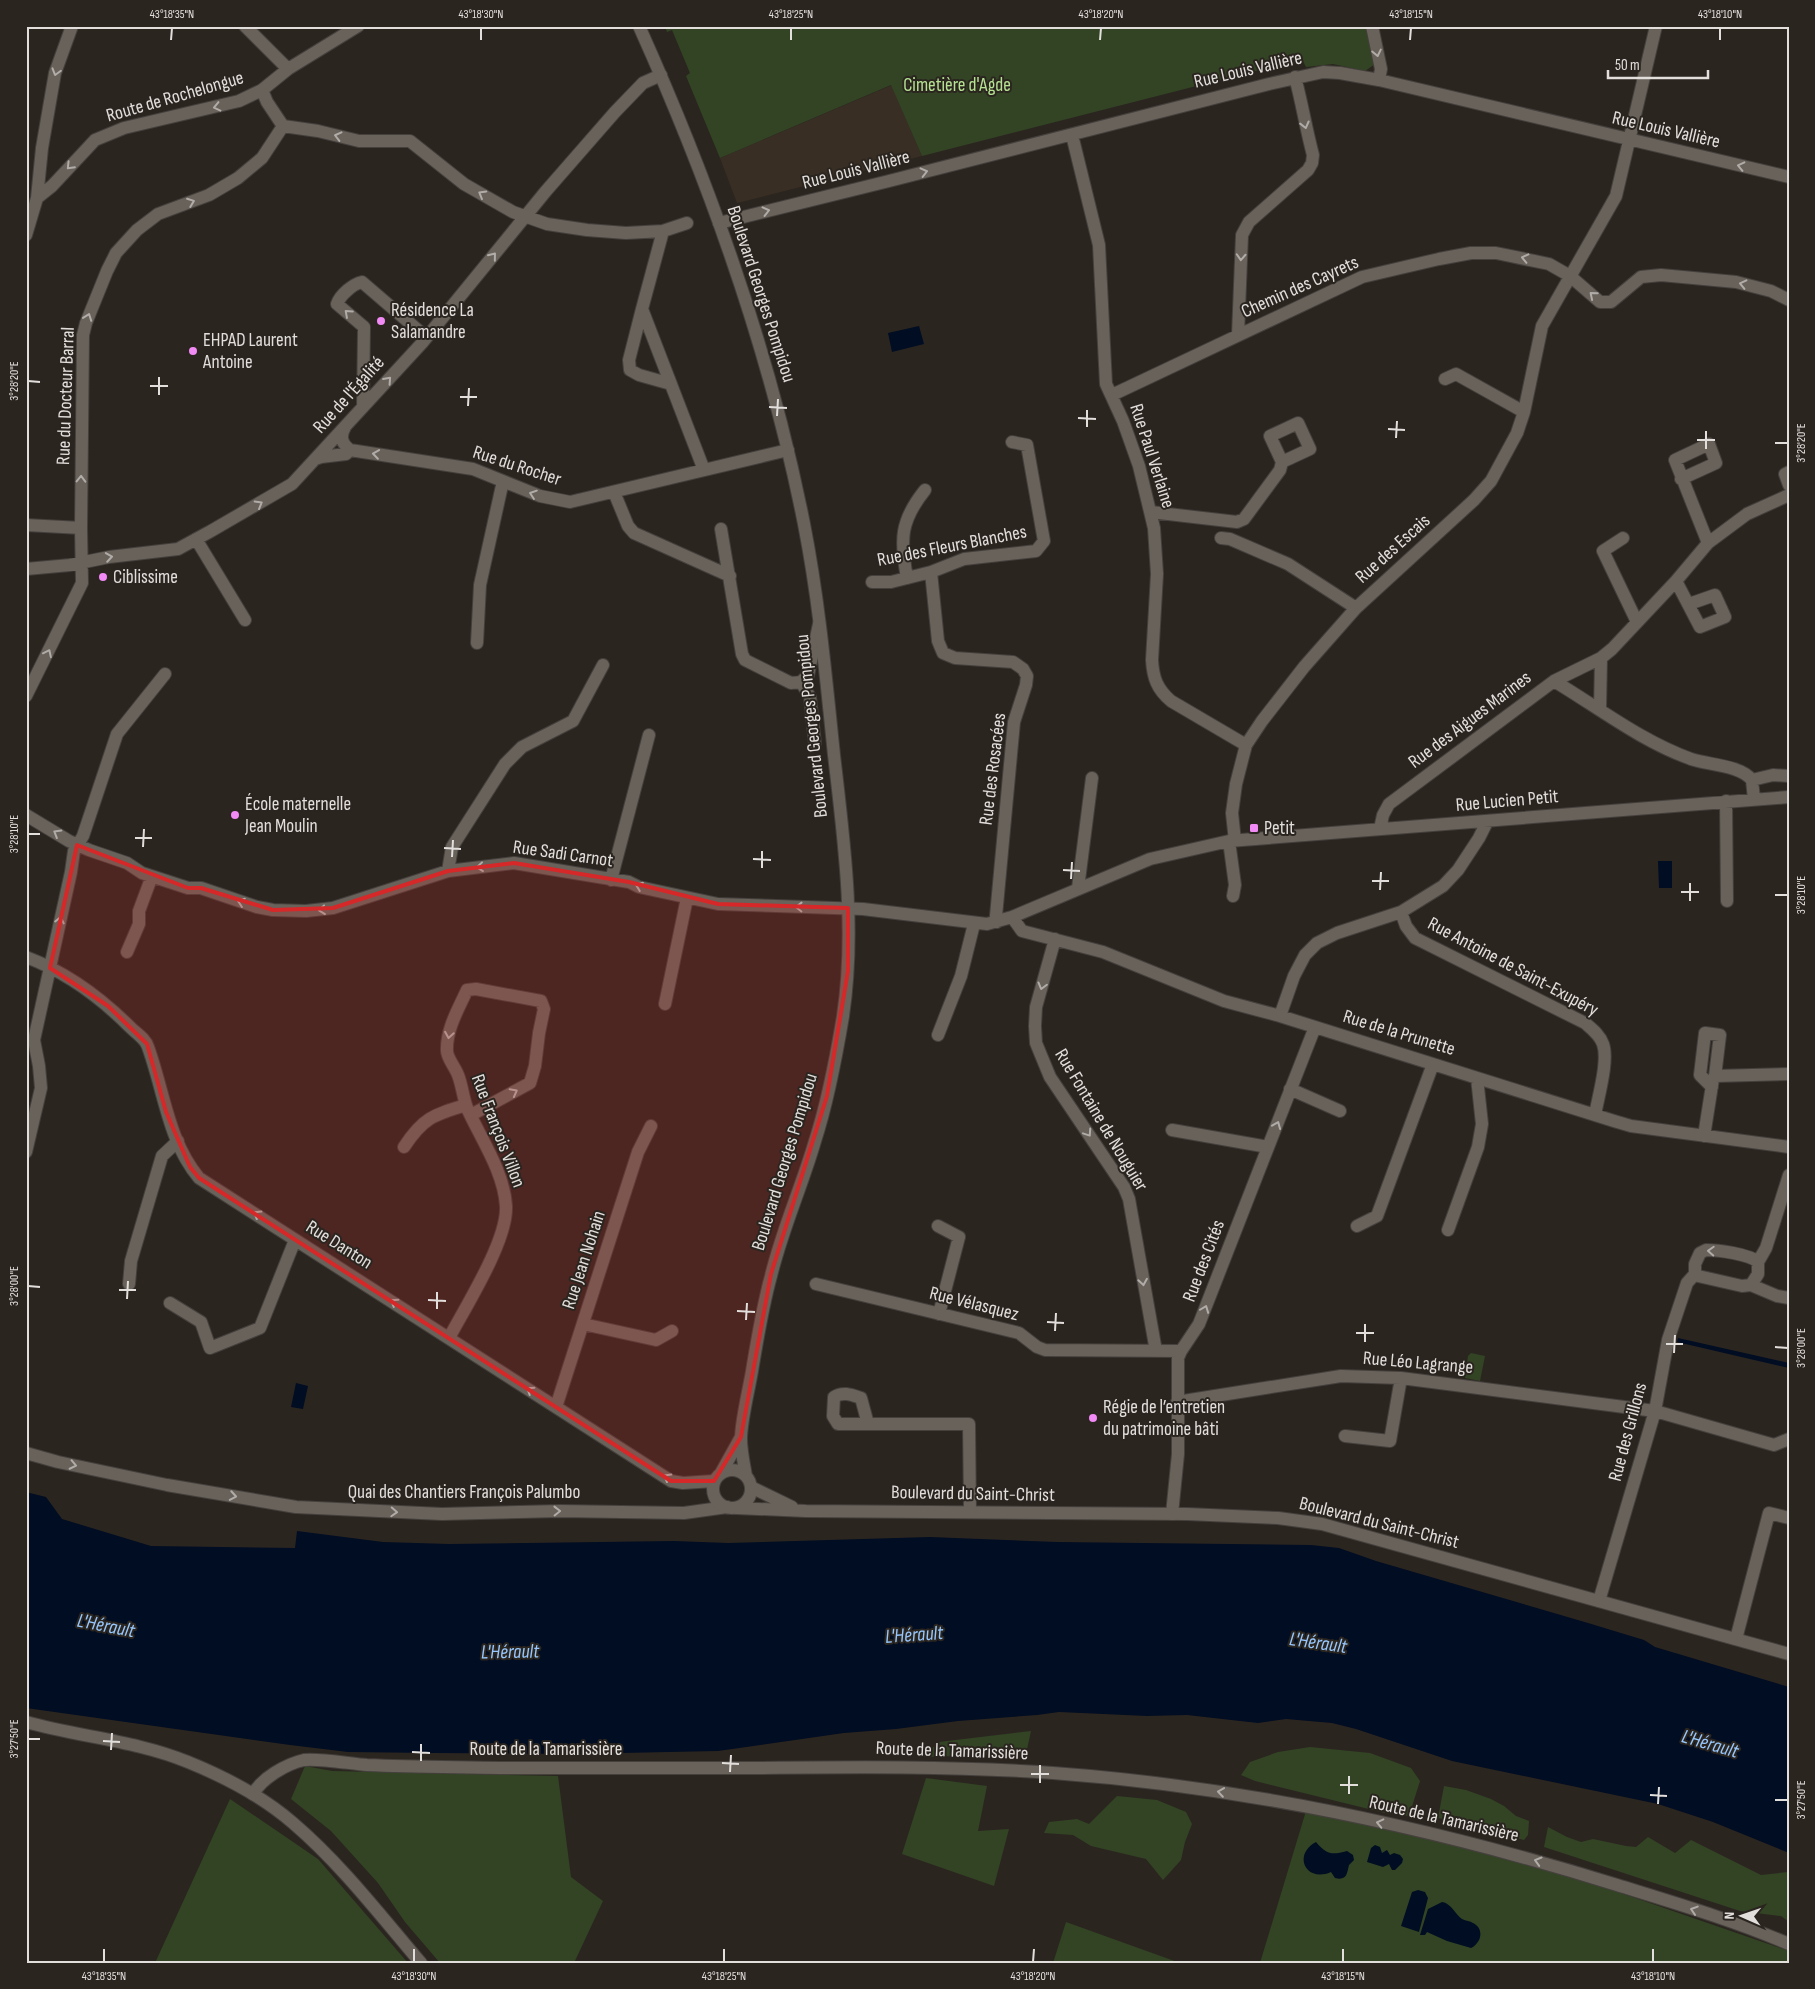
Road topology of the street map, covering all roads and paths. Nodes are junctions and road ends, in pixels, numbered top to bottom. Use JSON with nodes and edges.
{"nodes":[{"id":1,"x":72,"y":26,"type":"edge"},
{"id":2,"x":245,"y":26,"type":"edge"},
{"id":3,"x":358,"y":26,"type":"edge"},
{"id":4,"x":639,"y":26,"type":"edge"},
{"id":5,"x":1372,"y":26,"type":"edge"},
{"id":6,"x":1656,"y":26,"type":"edge"},
{"id":7,"x":288,"y":70,"type":"junction"},
{"id":8,"x":661,"y":75,"type":"junction"},
{"id":9,"x":1295,"y":77,"type":"junction"},
{"id":10,"x":1379,"y":80,"type":"junction"},
{"id":11,"x":262,"y":90,"type":"junction"},
{"id":12,"x":283,"y":126,"type":"junction"},
{"id":13,"x":1072,"y":135,"type":"junction"},
{"id":14,"x":1629,"y":140,"type":"junction"},
{"id":15,"x":1789,"y":178,"type":"edge"},
{"id":16,"x":37,"y":198,"type":"junction"},
{"id":17,"x":525,"y":216,"type":"junction"},
{"id":18,"x":687,"y":223,"type":"dead end"},
{"id":19,"x":719,"y":223,"type":"junction"},
{"id":20,"x":27,"y":231,"type":"edge"},
{"id":21,"x":663,"y":231,"type":"junction"},
{"id":22,"x":1570,"y":276,"type":"junction"},
{"id":23,"x":1789,"y":300,"type":"edge"},
{"id":24,"x":642,"y":309,"type":"junction"},
{"id":25,"x":1238,"y":335,"type":"junction"},
{"id":26,"x":426,"y":337,"type":"junction"},
{"id":27,"x":1446,"y":379,"type":"dead end"},
{"id":28,"x":671,"y":384,"type":"junction"},
{"id":29,"x":1112,"y":395,"type":"junction"},
{"id":30,"x":363,"y":407,"type":"junction"},
{"id":31,"x":1524,"y":412,"type":"junction"},
{"id":32,"x":345,"y":427,"type":"junction"},
{"id":33,"x":1012,"y":442,"type":"dead end"},
{"id":34,"x":350,"y":450,"type":"junction"},
{"id":35,"x":788,"y":450,"type":"junction"},
{"id":36,"x":315,"y":459,"type":"junction"},
{"id":37,"x":1282,"y":462,"type":"dead end"},
{"id":38,"x":704,"y":470,"type":"junction"},
{"id":39,"x":1789,"y":472,"type":"edge"},
{"id":40,"x":1681,"y":479,"type":"dead end"},
{"id":41,"x":503,"y":481,"type":"junction"},
{"id":42,"x":1789,"y":485,"type":"edge"},
{"id":43,"x":925,"y":490,"type":"dead end"},
{"id":44,"x":614,"y":492,"type":"junction"},
{"id":45,"x":1789,"y":495,"type":"edge"},
{"id":46,"x":1151,"y":512,"type":"junction"},
{"id":47,"x":26,"y":525,"type":"edge"},
{"id":48,"x":80,"y":528,"type":"junction"},
{"id":49,"x":721,"y":529,"type":"dead end"},
{"id":50,"x":1221,"y":538,"type":"dead end"},
{"id":51,"x":1623,"y":538,"type":"dead end"},
{"id":52,"x":196,"y":539,"type":"junction"},
{"id":53,"x":1708,"y":543,"type":"junction"},
{"id":54,"x":82,"y":563,"type":"junction"},
{"id":55,"x":26,"y":569,"type":"edge"},
{"id":56,"x":931,"y":572,"type":"junction"},
{"id":57,"x":730,"y":576,"type":"junction"},
{"id":58,"x":907,"y":578,"type":"junction"},
{"id":59,"x":1676,"y":581,"type":"junction"},
{"id":60,"x":872,"y":582,"type":"dead end"},
{"id":61,"x":1689,"y":604,"type":"dead end"},
{"id":62,"x":1356,"y":608,"type":"junction"},
{"id":63,"x":245,"y":620,"type":"dead end"},
{"id":64,"x":820,"y":622,"type":"junction"},
{"id":65,"x":1637,"y":622,"type":"junction"},
{"id":66,"x":477,"y":644,"type":"dead end"},
{"id":67,"x":1601,"y":658,"type":"junction"},
{"id":68,"x":603,"y":665,"type":"dead end"},
{"id":69,"x":165,"y":674,"type":"dead end"},
{"id":70,"x":1554,"y":681,"type":"junction"},
{"id":71,"x":801,"y":682,"type":"junction"},
{"id":72,"x":26,"y":696,"type":"edge"},
{"id":73,"x":1600,"y":710,"type":"junction"},
{"id":74,"x":649,"y":735,"type":"dead end"},
{"id":75,"x":815,"y":744,"type":"dead end"},
{"id":76,"x":1246,"y":745,"type":"junction"},
{"id":77,"x":1789,"y":776,"type":"edge"},
{"id":78,"x":1092,"y":778,"type":"dead end"},
{"id":79,"x":1752,"y":780,"type":"junction"},
{"id":80,"x":1789,"y":797,"type":"edge"},
{"id":81,"x":1754,"y":799,"type":"junction"},
{"id":82,"x":1726,"y":801,"type":"junction"},
{"id":83,"x":26,"y":815,"type":"edge"},
{"id":84,"x":1487,"y":822,"type":"junction"},
{"id":85,"x":1380,"y":829,"type":"junction"},
{"id":86,"x":1232,"y":841,"type":"junction"},
{"id":87,"x":77,"y":845,"type":"junction"},
{"id":88,"x":448,"y":871,"type":"junction"},
{"id":89,"x":152,"y":876,"type":"junction"},
{"id":90,"x":611,"y":880,"type":"junction"},
{"id":91,"x":1078,"y":888,"type":"junction"},
{"id":92,"x":1233,"y":896,"type":"dead end"},
{"id":93,"x":686,"y":898,"type":"junction"},
{"id":94,"x":1726,"y":901,"type":"dead end"},
{"id":95,"x":848,"y":908,"type":"junction"},
{"id":96,"x":1402,"y":912,"type":"junction"},
{"id":97,"x":1012,"y":916,"type":"junction"},
{"id":98,"x":998,"y":922,"type":"junction"},
{"id":99,"x":974,"y":924,"type":"junction"},
{"id":100,"x":1055,"y":939,"type":"junction"},
{"id":101,"x":127,"y":952,"type":"dead end"},
{"id":102,"x":26,"y":957,"type":"edge"},
{"id":103,"x":50,"y":968,"type":"junction"},
{"id":104,"x":665,"y":1004,"type":"dead end"},
{"id":105,"x":1280,"y":1016,"type":"junction"},
{"id":106,"x":1315,"y":1027,"type":"junction"},
{"id":107,"x":938,"y":1035,"type":"dead end"},
{"id":108,"x":1433,"y":1064,"type":"junction"},
{"id":109,"x":1789,"y":1074,"type":"edge"},
{"id":110,"x":1477,"y":1078,"type":"junction"},
{"id":111,"x":1290,"y":1089,"type":"junction"},
{"id":112,"x":468,"y":1110,"type":"junction"},
{"id":113,"x":1340,"y":1111,"type":"dead end"},
{"id":114,"x":1595,"y":1115,"type":"junction"},
{"id":115,"x":29,"y":1122,"type":"edge"},
{"id":116,"x":651,"y":1126,"type":"dead end"},
{"id":117,"x":1172,"y":1130,"type":"dead end"},
{"id":118,"x":1704,"y":1136,"type":"junction"},
{"id":119,"x":178,"y":1140,"type":"junction"},
{"id":120,"x":1268,"y":1146,"type":"junction"},
{"id":121,"x":1789,"y":1147,"type":"edge"},
{"id":122,"x":404,"y":1148,"type":"dead end"},
{"id":123,"x":26,"y":1152,"type":"edge"},
{"id":124,"x":1789,"y":1174,"type":"edge"},
{"id":125,"x":938,"y":1226,"type":"dead end"},
{"id":126,"x":1357,"y":1226,"type":"dead end"},
{"id":127,"x":1448,"y":1230,"type":"dead end"},
{"id":128,"x":295,"y":1240,"type":"junction"},
{"id":129,"x":1758,"y":1262,"type":"junction"},
{"id":130,"x":1695,"y":1274,"type":"junction"},
{"id":131,"x":129,"y":1284,"type":"dead end"},
{"id":132,"x":816,"y":1284,"type":"dead end"},
{"id":133,"x":1752,"y":1285,"type":"junction"},
{"id":134,"x":1789,"y":1298,"type":"edge"},
{"id":135,"x":170,"y":1303,"type":"dead end"},
{"id":136,"x":939,"y":1314,"type":"junction"},
{"id":137,"x":583,"y":1324,"type":"junction"},
{"id":138,"x":672,"y":1331,"type":"dead end"},
{"id":139,"x":449,"y":1338,"type":"junction"},
{"id":140,"x":1156,"y":1351,"type":"junction"},
{"id":141,"x":1180,"y":1351,"type":"junction"},
{"id":142,"x":1401,"y":1378,"type":"junction"},
{"id":143,"x":1177,"y":1402,"type":"junction"},
{"id":144,"x":556,"y":1407,"type":"junction"},
{"id":145,"x":1656,"y":1410,"type":"junction"},
{"id":146,"x":868,"y":1424,"type":"dead end"},
{"id":147,"x":1346,"y":1436,"type":"dead end"},
{"id":148,"x":741,"y":1437,"type":"junction"},
{"id":149,"x":1789,"y":1439,"type":"edge"},
{"id":150,"x":26,"y":1453,"type":"edge"},
{"id":151,"x":718,"y":1477,"type":"junction"},
{"id":152,"x":748,"y":1482,"type":"junction"},
{"id":153,"x":731,"y":1508,"type":"junction"},
{"id":154,"x":799,"y":1510,"type":"junction"},
{"id":155,"x":970,"y":1512,"type":"junction"},
{"id":156,"x":1172,"y":1514,"type":"junction"},
{"id":157,"x":1789,"y":1518,"type":"edge"},
{"id":158,"x":1599,"y":1601,"type":"junction"},
{"id":159,"x":1736,"y":1639,"type":"junction"},
{"id":160,"x":1789,"y":1654,"type":"edge"},
{"id":161,"x":26,"y":1722,"type":"edge"},
{"id":162,"x":253,"y":1794,"type":"junction"},
{"id":163,"x":1789,"y":1944,"type":"edge"},
{"id":164,"x":421,"y":1963,"type":"edge"}],
"edges":[{"from":1,"to":16,"type":"street","one_way":true},
{"from":2,"to":7,"type":"street"},
{"from":3,"to":7,"type":"street","name":"Route de Rochelongue"},
{"from":4,"to":8,"type":"street","name":"Boulevard Georges Pompidou"},
{"from":5,"to":10,"type":"street","one_way":true},
{"from":6,"to":14,"type":"street","name":"Rue des Escais"},
{"from":7,"to":11,"type":"street","name":"Route de Rochelongue"},
{"from":8,"to":17,"type":"street","name":"Rue de l'Égalité"},
{"from":8,"to":19,"type":"street","name":"Boulevard Georges Pompidou"},
{"from":9,"to":10,"type":"street","name":"Rue Louis Vallière"},
{"from":9,"to":13,"type":"street","name":"Rue Louis Vallière"},
{"from":9,"to":25,"type":"street","one_way":true},
{"from":10,"to":14,"type":"street","name":"Rue Louis Vallière"},
{"from":11,"to":12,"type":"street"},
{"from":11,"to":16,"type":"street","name":"Route de Rochelongue","one_way":true},
{"from":17,"to":12,"type":"street","one_way":true},
{"from":48,"to":12,"type":"street","name":"Rue du Docteur Barral","one_way":true},
{"from":19,"to":13,"type":"street","name":"Rue Louis Vallière","one_way":true},
{"from":13,"to":29,"type":"street","name":"Rue Paul Verlaine"},
{"from":15,"to":14,"type":"street","name":"Rue Louis Vallière","one_way":true},
{"from":14,"to":22,"type":"street","name":"Rue des Escais"},
{"from":16,"to":20,"type":"street"},
{"from":17,"to":21,"type":"street"},
{"from":26,"to":17,"type":"street","name":"Rue de l'Égalité","one_way":true},
{"from":18,"to":21,"type":"street"},
{"from":19,"to":35,"type":"street","name":"Boulevard Georges Pompidou"},
{"from":21,"to":24,"type":"street"},
{"from":23,"to":22,"type":"street","name":"Chemin des Cayrets","one_way":true},
{"from":22,"to":25,"type":"street","name":"Chemin des Cayrets","one_way":true},
{"from":22,"to":31,"type":"street","name":"Rue des Escais"},
{"from":24,"to":28,"type":"street"},
{"from":24,"to":28,"type":"street"},
{"from":25,"to":29,"type":"street","name":"Chemin des Cayrets"},
{"from":30,"to":26,"type":"street","name":"Rue de l'Égalité","one_way":true},
{"from":30,"to":26,"type":"street","one_way":true},
{"from":27,"to":31,"type":"street"},
{"from":28,"to":38,"type":"street"},
{"from":29,"to":46,"type":"street","name":"Rue Paul Verlaine"},
{"from":30,"to":32,"type":"street","name":"Rue de l'Égalité"},
{"from":31,"to":62,"type":"street","name":"Rue des Escais"},
{"from":32,"to":34,"type":"street"},
{"from":32,"to":36,"type":"street","name":"Rue de l'Égalité"},
{"from":33,"to":56,"type":"street","name":"Rue des Fleurs Blanches"},
{"from":34,"to":36,"type":"street","name":"Rue du Rocher"},
{"from":41,"to":34,"type":"street","name":"Rue du Rocher","one_way":true},
{"from":35,"to":38,"type":"street","name":"Rue du Rocher"},
{"from":35,"to":64,"type":"street","name":"Boulevard Georges Pompidou"},
{"from":52,"to":36,"type":"street","name":"Rue de l'Égalité","one_way":true},
{"from":37,"to":46,"type":"street"},
{"from":38,"to":44,"type":"street","name":"Rue du Rocher"},
{"from":39,"to":42,"type":"street"},
{"from":40,"to":53,"type":"street"},
{"from":44,"to":41,"type":"street","name":"Rue du Rocher","one_way":true},
{"from":41,"to":66,"type":"street"},
{"from":43,"to":58,"type":"street"},
{"from":44,"to":57,"type":"street"},
{"from":45,"to":53,"type":"street","name":"Rue des Aigues Marines"},
{"from":46,"to":76,"type":"street","name":"Rue Paul Verlaine"},
{"from":47,"to":48,"type":"street"},
{"from":48,"to":54,"type":"street","name":"Rue du Docteur Barral"},
{"from":49,"to":57,"type":"street"},
{"from":50,"to":62,"type":"street"},
{"from":51,"to":65,"type":"street"},
{"from":54,"to":52,"type":"street","name":"Rue de l'Égalité","one_way":true},
{"from":52,"to":63,"type":"street"},
{"from":53,"to":59,"type":"street","name":"Rue des Aigues Marines"},
{"from":54,"to":55,"type":"street","name":"Rue de l'Égalité"},
{"from":72,"to":54,"type":"street","name":"Rue du Docteur Barral","one_way":true},
{"from":56,"to":58,"type":"street","name":"Rue des Fleurs Blanches"},
{"from":56,"to":98,"type":"street","name":"Rue des Rosacées"},
{"from":57,"to":71,"type":"street"},
{"from":58,"to":60,"type":"street","name":"Rue des Fleurs Blanches"},
{"from":59,"to":61,"type":"street"},
{"from":59,"to":65,"type":"street","name":"Rue des Aigues Marines"},
{"from":62,"to":76,"type":"street","name":"Rue des Escais"},
{"from":64,"to":71,"type":"street"},
{"from":64,"to":95,"type":"street","name":"Boulevard Georges Pompidou"},
{"from":65,"to":67,"type":"street","name":"Rue des Aigues Marines"},
{"from":67,"to":70,"type":"street","name":"Rue des Aigues Marines"},
{"from":67,"to":73,"type":"street"},
{"from":68,"to":88,"type":"street"},
{"from":69,"to":87,"type":"street"},
{"from":70,"to":73,"type":"street"},
{"from":70,"to":85,"type":"street","name":"Rue des Aigues Marines"},
{"from":71,"to":75,"type":"street"},
{"from":73,"to":79,"type":"street"},
{"from":74,"to":90,"type":"street"},
{"from":76,"to":86,"type":"street","name":"Rue des Escais"},
{"from":77,"to":79,"type":"street"},
{"from":78,"to":91,"type":"street"},
{"from":79,"to":81,"type":"street"},
{"from":80,"to":81,"type":"street","name":"Rue Lucien Petit"},
{"from":81,"to":82,"type":"street","name":"Rue Lucien Petit"},
{"from":82,"to":84,"type":"street","name":"Rue Lucien Petit"},
{"from":82,"to":94,"type":"street"},
{"from":87,"to":83,"type":"street","name":"Rue Sadi Carnot","one_way":true},
{"from":84,"to":85,"type":"street","name":"Rue Lucien Petit"},
{"from":84,"to":96,"type":"street"},
{"from":85,"to":86,"type":"street","name":"Rue Lucien Petit"},
{"from":86,"to":91,"type":"street","name":"Rue Lucien Petit"},
{"from":86,"to":92,"type":"street"},
{"from":87,"to":89,"type":"street","name":"Rue Sadi Carnot"},
{"from":103,"to":87,"type":"street","one_way":true},
{"from":88,"to":89,"type":"street","name":"Rue Sadi Carnot","one_way":true},
{"from":90,"to":88,"type":"street","name":"Rue Sadi Carnot","one_way":true},
{"from":89,"to":101,"type":"street"},
{"from":93,"to":90,"type":"street","name":"Rue Sadi Carnot","one_way":true},
{"from":91,"to":97,"type":"street","name":"Rue Lucien Petit"},
{"from":95,"to":93,"type":"street","name":"Rue Sadi Carnot","one_way":true},
{"from":93,"to":104,"type":"street"},
{"from":95,"to":99,"type":"street","name":"Rue Sadi Carnot"},
{"from":95,"to":148,"type":"street","name":"Boulevard Georges Pompidou"},
{"from":96,"to":105,"type":"street"},
{"from":96,"to":114,"type":"street","name":"Rue Antoine de Saint-Exupéry"},
{"from":97,"to":98,"type":"street","name":"Rue Lucien Petit"},
{"from":97,"to":100,"type":"street","name":"Rue de la Prunette"},
{"from":98,"to":99,"type":"street","name":"Rue Sadi Carnot"},
{"from":99,"to":107,"type":"street"},
{"from":100,"to":105,"type":"street","name":"Rue de la Prunette"},
{"from":100,"to":140,"type":"street","name":"Rue Fontaine de Nouguier","one_way":true},
{"from":102,"to":103,"type":"street","name":"Rue Danton"},
{"from":103,"to":115,"type":"street"},
{"from":103,"to":119,"type":"street","name":"Rue Danton"},
{"from":105,"to":106,"type":"street","name":"Rue de la Prunette"},
{"from":106,"to":108,"type":"street","name":"Rue de la Prunette"},
{"from":106,"to":111,"type":"street","name":"Rue des Cités"},
{"from":108,"to":110,"type":"street","name":"Rue de la Prunette"},
{"from":108,"to":126,"type":"street"},
{"from":109,"to":118,"type":"street"},
{"from":110,"to":114,"type":"street","name":"Rue de la Prunette"},
{"from":110,"to":127,"type":"street"},
{"from":111,"to":113,"type":"street"},
{"from":120,"to":111,"type":"street","name":"Rue des Cités","one_way":true},
{"from":112,"to":112,"type":"street","name":"Rue François Villon","one_way":true},
{"from":112,"to":122,"type":"street"},
{"from":112,"to":139,"type":"street","name":"Rue François Villon"},
{"from":114,"to":118,"type":"street","name":"Rue de la Prunette"},
{"from":115,"to":123,"type":"street"},
{"from":116,"to":137,"type":"street","name":"Rue Jean Nohain"},
{"from":117,"to":120,"type":"street"},
{"from":118,"to":121,"type":"street","name":"Rue de la Prunette"},
{"from":128,"to":119,"type":"street","name":"Rue Danton","one_way":true},
{"from":119,"to":131,"type":"street"},
{"from":141,"to":120,"type":"street","name":"Rue des Cités","one_way":true},
{"from":124,"to":129,"type":"street"},
{"from":125,"to":136,"type":"street"},
{"from":128,"to":135,"type":"street"},
{"from":139,"to":128,"type":"street","name":"Rue Danton","one_way":true},
{"from":129,"to":130,"type":"street","name":"Rue des Grillons","one_way":true},
{"from":129,"to":133,"type":"street"},
{"from":130,"to":133,"type":"street"},
{"from":130,"to":145,"type":"street","name":"Rue des Grillons"},
{"from":132,"to":136,"type":"street","name":"Rue Vélasquez"},
{"from":133,"to":134,"type":"street"},
{"from":136,"to":140,"type":"street","name":"Rue Vélasquez"},
{"from":137,"to":138,"type":"street"},
{"from":137,"to":144,"type":"street","name":"Rue Jean Nohain"},
{"from":144,"to":139,"type":"street","name":"Rue Danton","one_way":true},
{"from":140,"to":141,"type":"street","name":"Rue Vélasquez"},
{"from":141,"to":143,"type":"street","name":"Rue des Cités"},
{"from":142,"to":143,"type":"street","name":"Rue Léo Lagrange"},
{"from":142,"to":145,"type":"street","name":"Rue Léo Lagrange"},
{"from":142,"to":147,"type":"street"},
{"from":143,"to":156,"type":"street","name":"Rue des Cités"},
{"from":151,"to":144,"type":"street","name":"Rue Danton","one_way":true},
{"from":145,"to":149,"type":"street","name":"Rue Léo Lagrange"},
{"from":145,"to":158,"type":"street","name":"Rue des Grillons"},
{"from":146,"to":155,"type":"street"},
{"from":148,"to":151,"type":"street","name":"Boulevard Georges Pompidou"},
{"from":148,"to":152,"type":"street","name":"Boulevard Georges Pompidou"},
{"from":150,"to":153,"type":"street","name":"Quai des Chantiers François Palumbo","one_way":true},
{"from":151,"to":152,"type":"street"},
{"from":151,"to":153,"type":"street"},
{"from":152,"to":153,"type":"street"},
{"from":152,"to":154,"type":"street","name":"Boulevard du Saint-Christ"},
{"from":153,"to":154,"type":"street","name":"Boulevard du Saint-Christ"},
{"from":154,"to":155,"type":"street","name":"Boulevard du Saint-Christ"},
{"from":155,"to":156,"type":"street","name":"Boulevard du Saint-Christ"},
{"from":156,"to":158,"type":"street","name":"Boulevard du Saint-Christ"},
{"from":157,"to":159,"type":"street"},
{"from":158,"to":159,"type":"street","name":"Boulevard du Saint-Christ"},
{"from":159,"to":160,"type":"street","name":"Boulevard du Saint-Christ"},
{"from":161,"to":162,"type":"street"},
{"from":163,"to":162,"type":"street","name":"Route de la Tamarissière","one_way":true},
{"from":162,"to":164,"type":"street"}]}
